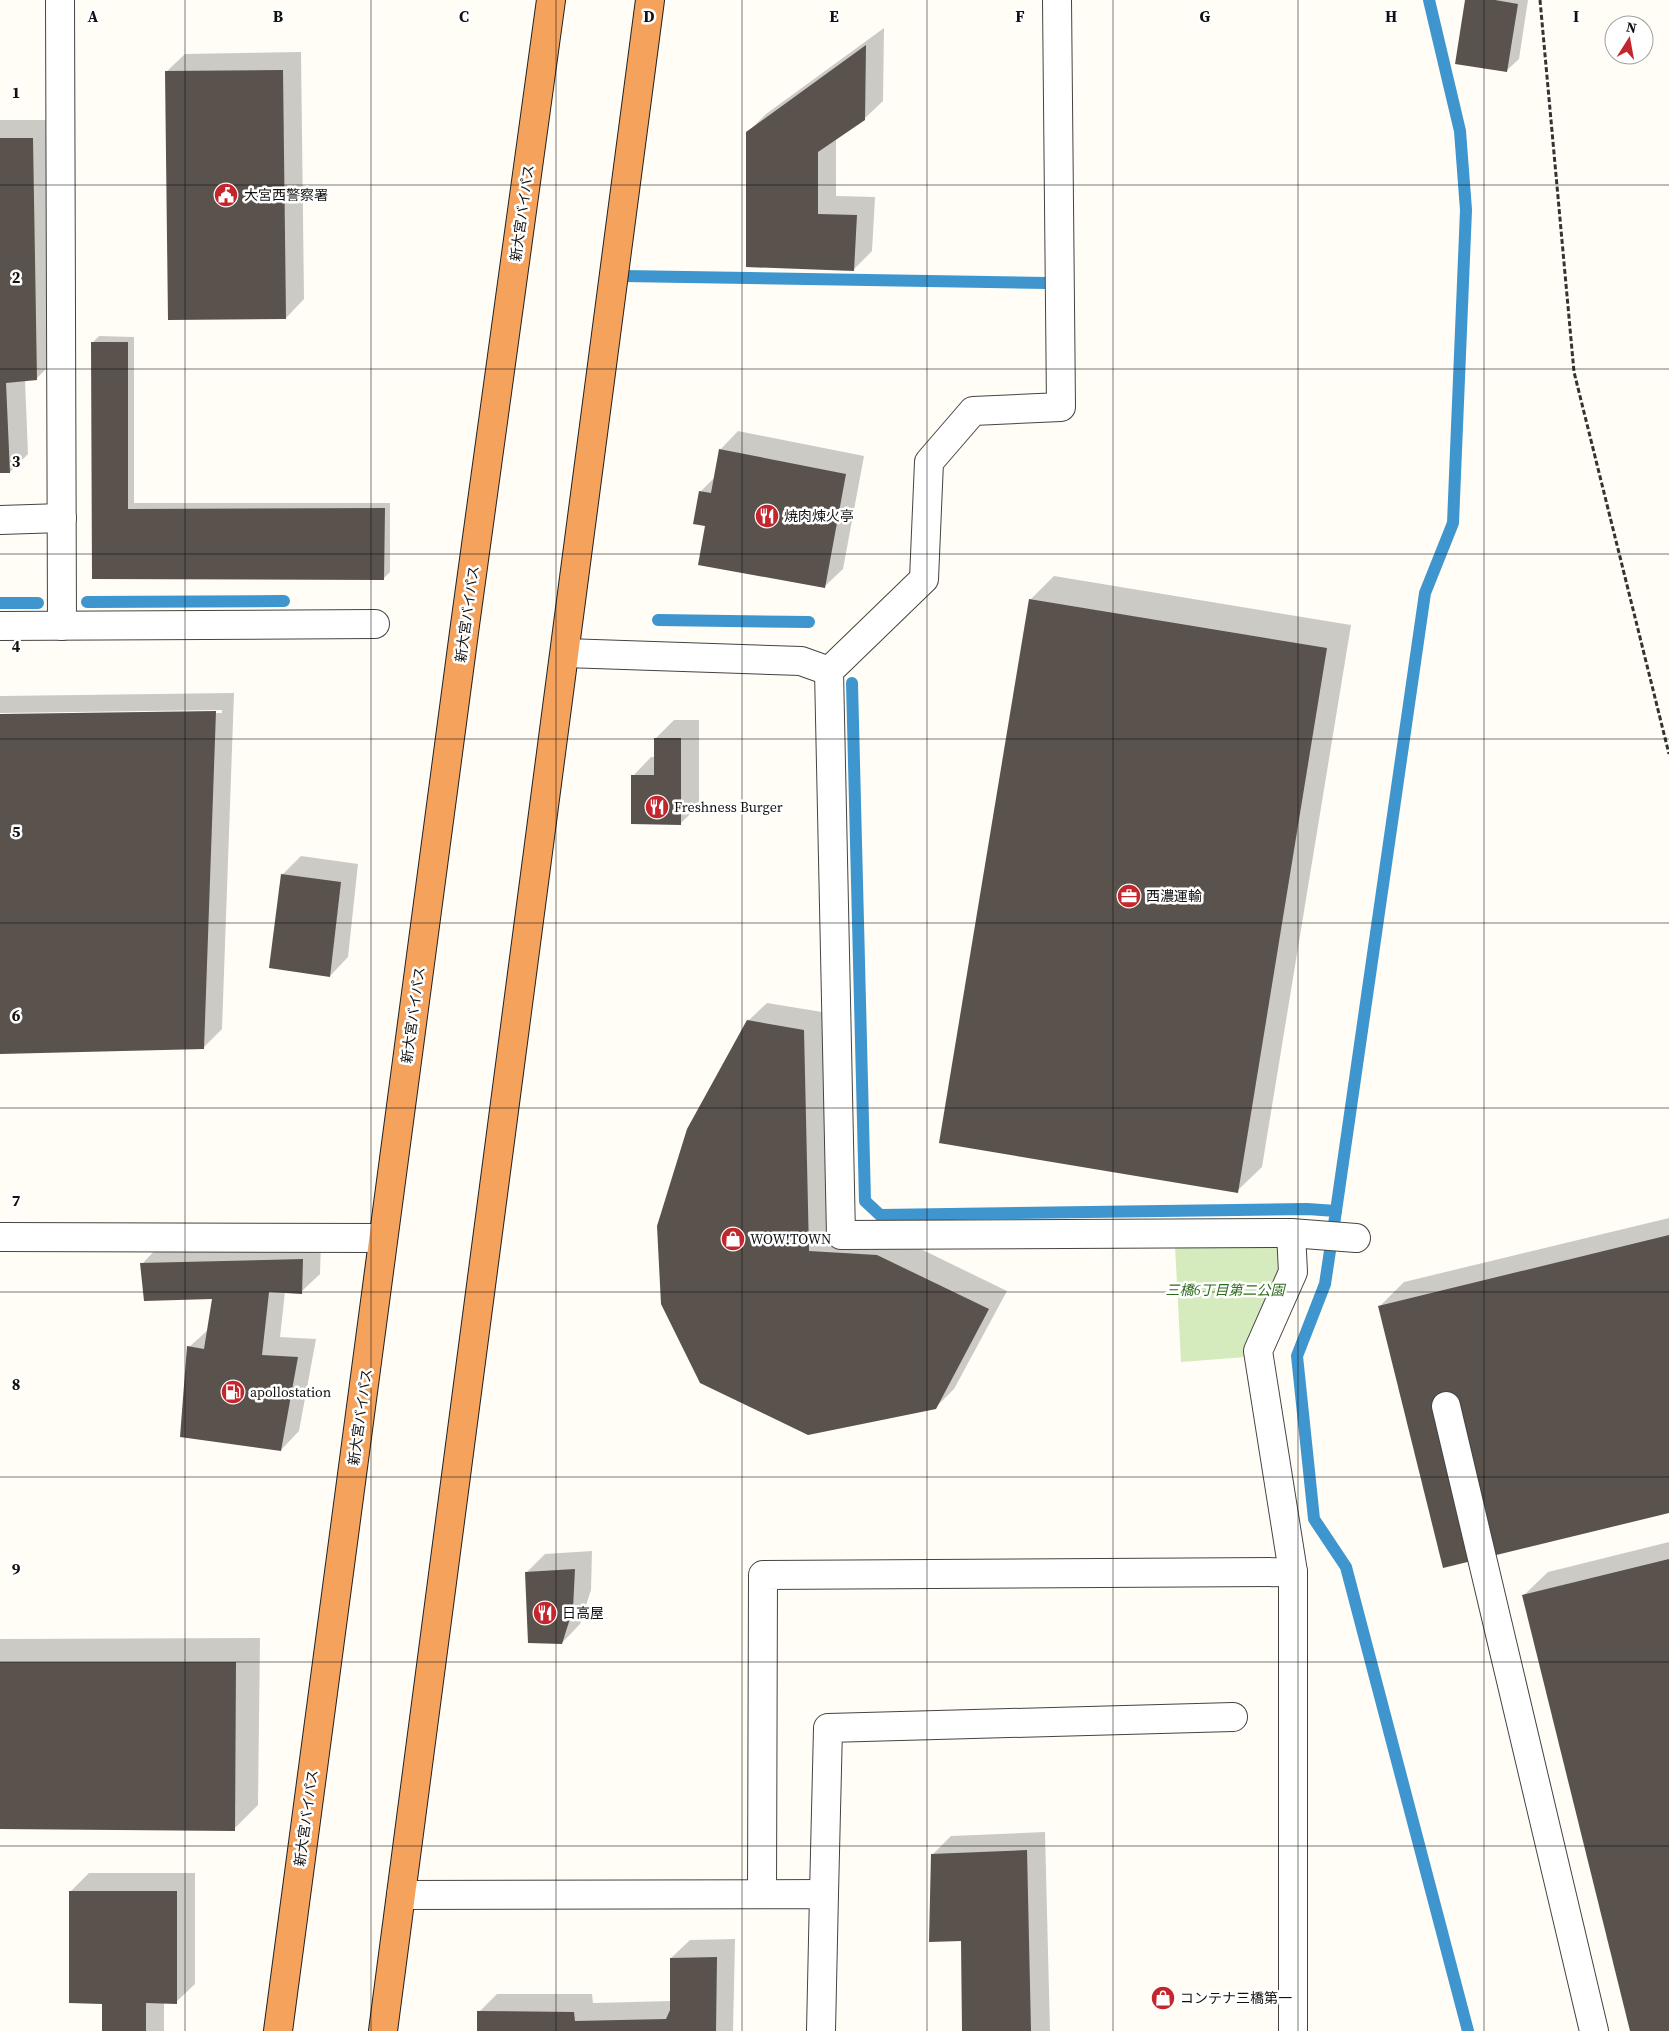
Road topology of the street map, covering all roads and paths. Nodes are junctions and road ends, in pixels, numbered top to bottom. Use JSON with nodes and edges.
{"nodes":[{"id":1,"x":60,"y":0,"type":"edge"},
{"id":2,"x":551,"y":0,"type":"edge"},
{"id":3,"x":650,"y":0,"type":"edge"},
{"id":4,"x":1056,"y":0,"type":"edge"},
{"id":5,"x":1540,"y":0,"type":"edge"},
{"id":6,"x":62,"y":518,"type":"junction"},
{"id":7,"x":0,"y":520,"type":"edge"},
{"id":8,"x":374,"y":624,"type":"dead end"},
{"id":9,"x":0,"y":626,"type":"edge"},
{"id":10,"x":62,"y":626,"type":"junction"},
{"id":11,"x":565,"y":653,"type":"junction"},
{"id":12,"x":830,"y":671,"type":"junction"},
{"id":13,"x":1669,"y":754,"type":"edge"},
{"id":14,"x":1291,"y":1233,"type":"junction"},
{"id":15,"x":0,"y":1237,"type":"edge"},
{"id":16,"x":384,"y":1238,"type":"junction"},
{"id":17,"x":1356,"y":1238,"type":"dead end"},
{"id":18,"x":1446,"y":1406,"type":"dead end"},
{"id":19,"x":1293,"y":1572,"type":"junction"},
{"id":20,"x":1233,"y":1718,"type":"dead end"},
{"id":21,"x":762,"y":1894,"type":"junction"},
{"id":22,"x":824,"y":1894,"type":"junction"},
{"id":23,"x":401,"y":1895,"type":"junction"},
{"id":24,"x":278,"y":2031,"type":"edge"},
{"id":25,"x":384,"y":2031,"type":"edge"},
{"id":26,"x":821,"y":2031,"type":"edge"},
{"id":27,"x":1293,"y":2031,"type":"edge"},
{"id":28,"x":1594,"y":2031,"type":"edge"}],
"edges":[{"from":1,"to":6,"type":"street"},
{"from":2,"to":16,"type":"highway","name":"新大宮バイパス"},
{"from":3,"to":11,"type":"highway"},
{"from":4,"to":12,"type":"street"},
{"from":5,"to":13,"type":"path"},
{"from":6,"to":7,"type":"street"},
{"from":6,"to":10,"type":"street"},
{"from":8,"to":10,"type":"street"},
{"from":9,"to":10,"type":"street"},
{"from":11,"to":12,"type":"street"},
{"from":11,"to":23,"type":"highway"},
{"from":12,"to":14,"type":"street"},
{"from":14,"to":17,"type":"street"},
{"from":14,"to":19,"type":"street"},
{"from":15,"to":16,"type":"street"},
{"from":16,"to":24,"type":"highway","name":"新大宮バイパス"},
{"from":18,"to":28,"type":"street"},
{"from":19,"to":21,"type":"street"},
{"from":19,"to":27,"type":"street"},
{"from":20,"to":22,"type":"street"},
{"from":21,"to":22,"type":"street"},
{"from":21,"to":23,"type":"street"},
{"from":22,"to":26,"type":"street"},
{"from":23,"to":25,"type":"highway"}]}
